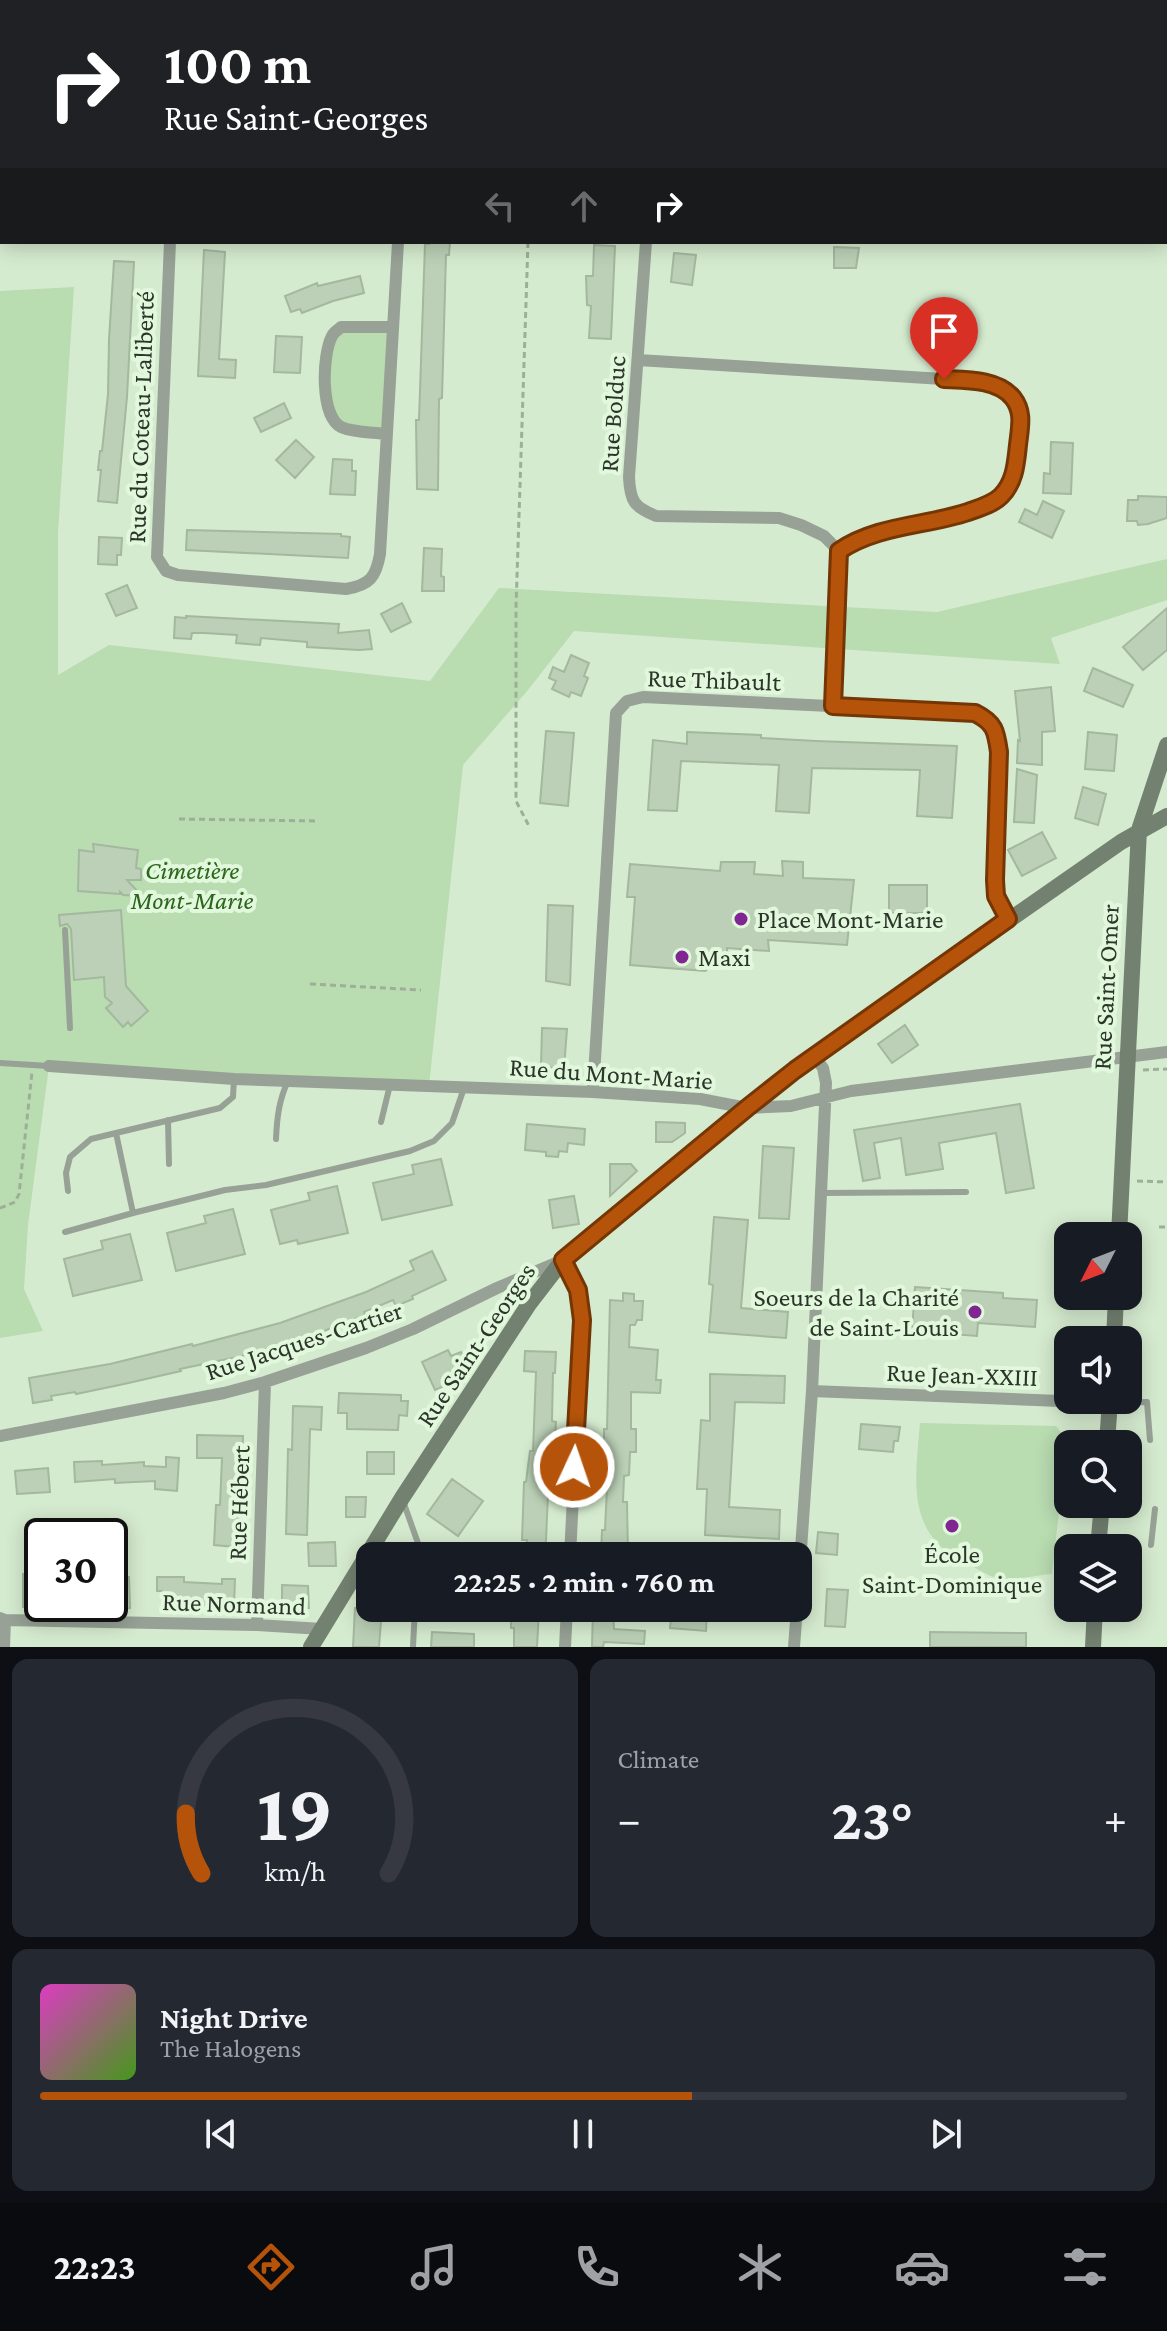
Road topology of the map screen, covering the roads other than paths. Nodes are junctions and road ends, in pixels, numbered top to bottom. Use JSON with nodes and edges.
{"nodes":[{"id":1,"x":170,"y":244,"type":"edge"},
{"id":2,"x":398,"y":244,"type":"edge"},
{"id":3,"x":646,"y":244,"type":"edge"},
{"id":4,"x":392,"y":327,"type":"junction"},
{"id":5,"x":638,"y":360,"type":"junction"},
{"id":6,"x":386,"y":434,"type":"junction"},
{"id":7,"x":839,"y":551,"type":"junction"},
{"id":8,"x":833,"y":706,"type":"junction"},
{"id":9,"x":1167,"y":747,"type":"edge"},
{"id":10,"x":1167,"y":791,"type":"edge"},
{"id":11,"x":1167,"y":816,"type":"edge"},
{"id":12,"x":1139,"y":830,"type":"junction"},
{"id":13,"x":1008,"y":919,"type":"junction"},
{"id":14,"x":65,"y":930,"type":"dead end"},
{"id":15,"x":70,"y":1028,"type":"dead end"},
{"id":16,"x":1167,"y":1052,"type":"edge"},
{"id":17,"x":814,"y":1056,"type":"junction"},
{"id":18,"x":1126,"y":1058,"type":"junction"},
{"id":19,"x":0,"y":1063,"type":"edge"},
{"id":20,"x":49,"y":1066,"type":"joint"},
{"id":21,"x":234,"y":1079,"type":"junction"},
{"id":22,"x":288,"y":1081,"type":"junction"},
{"id":23,"x":390,"y":1085,"type":"junction"},
{"id":24,"x":464,"y":1088,"type":"junction"},
{"id":25,"x":593,"y":1092,"type":"junction"},
{"id":26,"x":825,"y":1097,"type":"junction"},
{"id":27,"x":747,"y":1108,"type":"junction"},
{"id":28,"x":168,"y":1120,"type":"junction"},
{"id":29,"x":381,"y":1122,"type":"dead end"},
{"id":30,"x":116,"y":1133,"type":"junction"},
{"id":31,"x":276,"y":1139,"type":"dead end"},
{"id":32,"x":169,"y":1164,"type":"dead end"},
{"id":33,"x":68,"y":1191,"type":"dead end"},
{"id":34,"x":966,"y":1192,"type":"dead end"},
{"id":35,"x":820,"y":1193,"type":"junction"},
{"id":36,"x":133,"y":1213,"type":"junction"},
{"id":37,"x":1120,"y":1222,"type":"edge"},
{"id":38,"x":65,"y":1232,"type":"dead end"},
{"id":39,"x":563,"y":1260,"type":"junction"},
{"id":40,"x":265,"y":1382,"type":"junction"},
{"id":41,"x":812,"y":1391,"type":"junction"},
{"id":42,"x":1054,"y":1399,"type":"edge"},
{"id":43,"x":1142,"y":1402,"type":"edge"},
{"id":44,"x":0,"y":1436,"type":"edge"},
{"id":45,"x":1150,"y":1440,"type":"dead end"},
{"id":46,"x":402,"y":1498,"type":"junction"},
{"id":47,"x":1155,"y":1509,"type":"dead end"},
{"id":48,"x":418,"y":1542,"type":"edge"},
{"id":49,"x":571,"y":1542,"type":"edge"},
{"id":50,"x":801,"y":1542,"type":"edge"},
{"id":51,"x":1151,"y":1545,"type":"dead end"},
{"id":52,"x":3,"y":1619,"type":"edge"},
{"id":53,"x":414,"y":1622,"type":"edge"},
{"id":54,"x":566,"y":1622,"type":"edge"},
{"id":55,"x":796,"y":1622,"type":"edge"},
{"id":56,"x":1094,"y":1622,"type":"edge"},
{"id":57,"x":257,"y":1625,"type":"junction"},
{"id":58,"x":322,"y":1629,"type":"junction"},
{"id":59,"x":4,"y":1647,"type":"edge"},
{"id":60,"x":311,"y":1647,"type":"edge"},
{"id":61,"x":413,"y":1647,"type":"edge"},
{"id":62,"x":565,"y":1647,"type":"edge"},
{"id":63,"x":794,"y":1647,"type":"edge"},
{"id":64,"x":1093,"y":1647,"type":"edge"}],
"edges":[{"from":1,"to":6,"type":"street","name":"Rue du Coteau-Laliberté"},
{"from":2,"to":4,"type":"street","name":"Rue du Coteau-Laliberté"},
{"from":3,"to":5,"type":"street","name":"Rue Bolduc"},
{"from":4,"to":6,"type":"street","name":"Rue du Coteau-Laliberté"},
{"from":4,"to":6,"type":"street"},
{"from":5,"to":7,"type":"street","name":"Rue Bolduc"},
{"from":5,"to":7,"type":"street"},
{"from":7,"to":8,"type":"street"},
{"from":8,"to":13,"type":"street","name":"Rue Thibault"},
{"from":8,"to":25,"type":"street","name":"Rue Thibault"},
{"from":9,"to":10,"type":"street"},
{"from":9,"to":12,"type":"street","name":"Rue Saint-Omer"},
{"from":11,"to":12,"type":"street","name":"Rue Saint-Georges"},
{"from":12,"to":13,"type":"street","name":"Rue Saint-Georges"},
{"from":12,"to":18,"type":"street","name":"Rue Saint-Omer"},
{"from":13,"to":17,"type":"street","name":"Rue Saint-Georges"},
{"from":14,"to":15,"type":"lane"},
{"from":16,"to":18,"type":"street","name":"Rue du Mont-Marie"},
{"from":17,"to":26,"type":"street"},
{"from":17,"to":27,"type":"street","name":"Rue Saint-Georges"},
{"from":18,"to":26,"type":"street","name":"Rue du Mont-Marie"},
{"from":18,"to":37,"type":"street","name":"Rue Saint-Omer"},
{"from":19,"to":20,"type":"lane"},
{"from":20,"to":21,"type":"street","name":"Rue du Mont-Marie"},
{"from":21,"to":22,"type":"street","name":"Rue du Mont-Marie"},
{"from":21,"to":28,"type":"lane"},
{"from":22,"to":23,"type":"street","name":"Rue du Mont-Marie"},
{"from":22,"to":31,"type":"lane"},
{"from":23,"to":24,"type":"street","name":"Rue du Mont-Marie"},
{"from":23,"to":29,"type":"lane"},
{"from":24,"to":25,"type":"street","name":"Rue du Mont-Marie"},
{"from":24,"to":36,"type":"lane"},
{"from":25,"to":27,"type":"street","name":"Rue du Mont-Marie"},
{"from":26,"to":27,"type":"street","name":"Rue du Mont-Marie"},
{"from":26,"to":35,"type":"street"},
{"from":27,"to":39,"type":"street","name":"Rue Saint-Georges"},
{"from":28,"to":30,"type":"lane"},
{"from":28,"to":32,"type":"lane"},
{"from":30,"to":33,"type":"lane"},
{"from":30,"to":36,"type":"lane"},
{"from":34,"to":35,"type":"lane"},
{"from":35,"to":41,"type":"street"},
{"from":36,"to":38,"type":"lane"},
{"from":39,"to":40,"type":"street","name":"Rue Jacques-Cartier"},
{"from":39,"to":46,"type":"street","name":"Rue Saint-Georges"},
{"from":39,"to":49,"type":"street"},
{"from":40,"to":44,"type":"street","name":"Rue Jacques-Cartier"},
{"from":40,"to":57,"type":"street","name":"Rue Hébert"},
{"from":41,"to":42,"type":"street","name":"Rue Jean-XXIII"},
{"from":41,"to":50,"type":"street"},
{"from":43,"to":45,"type":"lane"},
{"from":46,"to":48,"type":"lane"},
{"from":46,"to":58,"type":"street","name":"Rue Saint-Georges"},
{"from":47,"to":51,"type":"lane"},
{"from":52,"to":57,"type":"street","name":"Rue Normand"},
{"from":52,"to":59,"type":"street"},
{"from":53,"to":61,"type":"lane"},
{"from":54,"to":62,"type":"street"},
{"from":55,"to":63,"type":"street"},
{"from":56,"to":64,"type":"street"},
{"from":57,"to":58,"type":"street","name":"Rue Normand"},
{"from":58,"to":60,"type":"street","name":"Rue Saint-Georges"}]}
